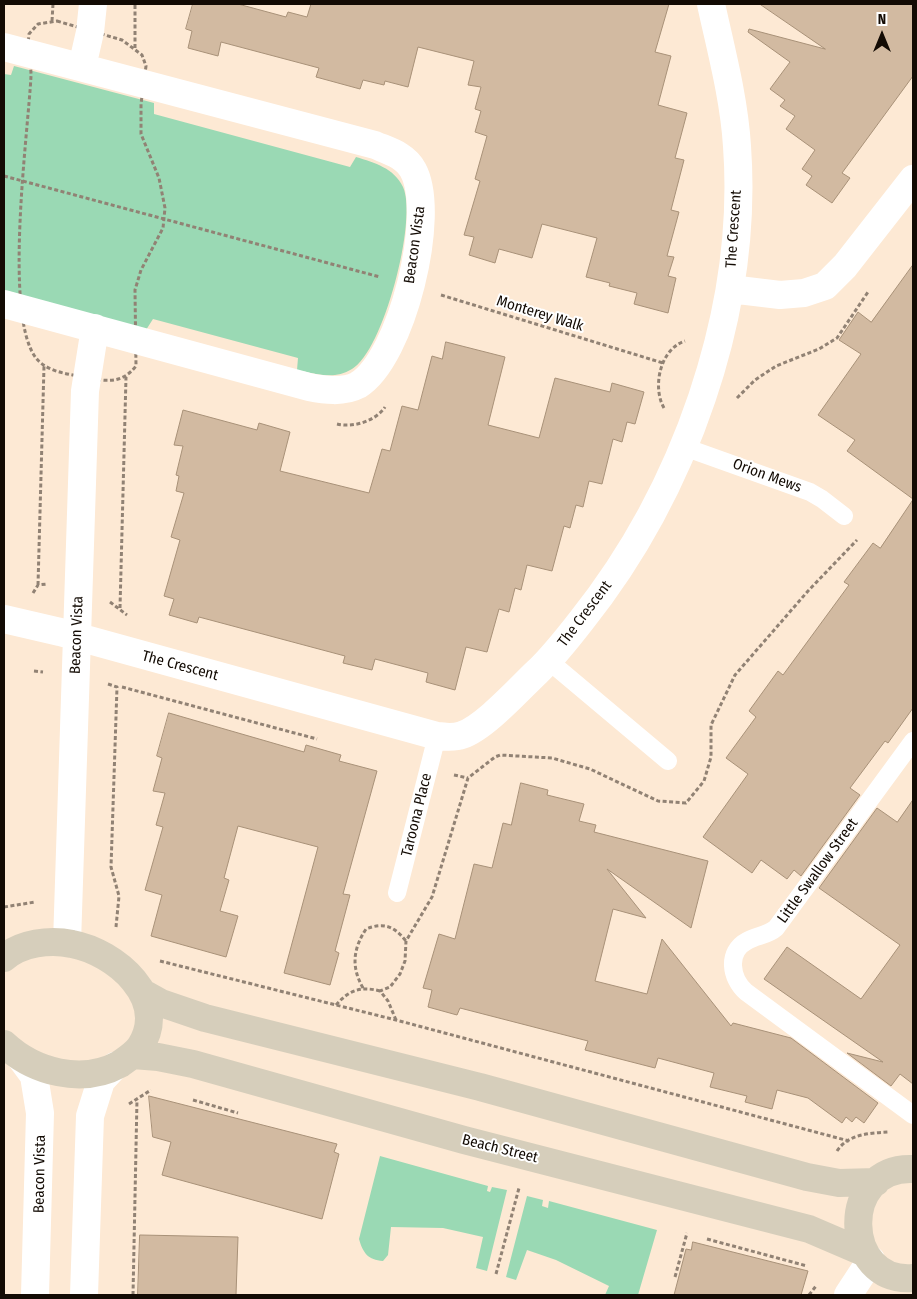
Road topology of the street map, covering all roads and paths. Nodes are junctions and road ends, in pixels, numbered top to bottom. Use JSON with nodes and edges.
{"nodes":[{"id":1,"x":53,"y":4,"type":"edge"},
{"id":2,"x":92,"y":4,"type":"edge"},
{"id":3,"x":135,"y":4,"type":"edge"},
{"id":4,"x":711,"y":4,"type":"edge"},
{"id":5,"x":52,"y":21,"type":"junction"},
{"id":6,"x":90,"y":32,"type":"junction"},
{"id":7,"x":4,"y":47,"type":"edge"},
{"id":8,"x":134,"y":49,"type":"junction"},
{"id":9,"x":30,"y":54,"type":"junction"},
{"id":10,"x":142,"y":55,"type":"junction"},
{"id":11,"x":82,"y":67,"type":"junction"},
{"id":12,"x":148,"y":70,"type":"junction"},
{"id":13,"x":4,"y":176,"type":"edge"},
{"id":14,"x":23,"y":182,"type":"junction"},
{"id":15,"x":912,"y":184,"type":"edge"},
{"id":16,"x":165,"y":218,"type":"junction"},
{"id":17,"x":410,"y":285,"type":"junction"},
{"id":18,"x":871,"y":288,"type":"dead end"},
{"id":19,"x":730,"y":289,"type":"junction"},
{"id":20,"x":13,"y":306,"type":"edge"},
{"id":21,"x":95,"y":328,"type":"junction"},
{"id":22,"x":134,"y":338,"type":"junction"},
{"id":23,"x":663,"y":364,"type":"dead end"},
{"id":24,"x":44,"y":366,"type":"junction"},
{"id":25,"x":134,"y":369,"type":"junction"},
{"id":26,"x":144,"y":371,"type":"dead end"},
{"id":27,"x":126,"y":376,"type":"junction"},
{"id":28,"x":86,"y":378,"type":"junction"},
{"id":29,"x":736,"y":400,"type":"dead end"},
{"id":30,"x":386,"y":406,"type":"dead end"},
{"id":31,"x":331,"y":423,"type":"dead end"},
{"id":32,"x":684,"y":447,"type":"junction"},
{"id":33,"x":844,"y":516,"type":"dead end"},
{"id":34,"x":863,"y":532,"type":"dead end"},
{"id":35,"x":38,"y":585,"type":"dead end"},
{"id":36,"x":120,"y":609,"type":"dead end"},
{"id":37,"x":4,"y":619,"type":"edge"},
{"id":38,"x":78,"y":637,"type":"junction"},
{"id":39,"x":549,"y":661,"type":"junction"},
{"id":40,"x":122,"y":687,"type":"dead end"},
{"id":41,"x":437,"y":736,"type":"junction"},
{"id":42,"x":321,"y":740,"type":"dead end"},
{"id":43,"x":913,"y":740,"type":"edge"},
{"id":44,"x":668,"y":761,"type":"dead end"},
{"id":45,"x":429,"y":770,"type":"junction"},
{"id":46,"x":468,"y":778,"type":"junction"},
{"id":47,"x":397,"y":893,"type":"dead end"},
{"id":48,"x":406,"y":941,"type":"junction"},
{"id":49,"x":67,"y":943,"type":"junction"},
{"id":50,"x":5,"y":955,"type":"edge"},
{"id":51,"x":184,"y":967,"type":"dead end"},
{"id":52,"x":363,"y":988,"type":"junction"},
{"id":53,"x":380,"y":991,"type":"junction"},
{"id":54,"x":143,"y":993,"type":"junction"},
{"id":55,"x":336,"y":1005,"type":"junction"},
{"id":56,"x":396,"y":1020,"type":"junction"},
{"id":57,"x":12,"y":1050,"type":"edge"},
{"id":58,"x":124,"y":1061,"type":"junction"},
{"id":59,"x":137,"y":1099,"type":"dead end"},
{"id":60,"x":913,"y":1116,"type":"edge"},
{"id":61,"x":892,"y":1132,"type":"dead end"},
{"id":62,"x":849,"y":1141,"type":"junction"},
{"id":63,"x":911,"y":1168,"type":"edge"},
{"id":64,"x":822,"y":1181,"type":"junction"},
{"id":65,"x":876,"y":1182,"type":"junction"},
{"id":66,"x":519,"y":1188,"type":"dead end"},
{"id":67,"x":687,"y":1233,"type":"dead end"},
{"id":68,"x":868,"y":1257,"type":"junction"},
{"id":69,"x":496,"y":1274,"type":"dead end"},
{"id":70,"x":676,"y":1277,"type":"dead end"},
{"id":71,"x":913,"y":1278,"type":"edge"},
{"id":72,"x":35,"y":1295,"type":"edge"},
{"id":73,"x":84,"y":1295,"type":"edge"},
{"id":74,"x":133,"y":1295,"type":"edge"},
{"id":75,"x":848,"y":1295,"type":"edge"}],
"edges":[{"from":1,"to":5,"type":"path"},
{"from":2,"to":6,"type":"street"},
{"from":3,"to":8,"type":"path"},
{"from":4,"to":19,"type":"street","name":"The Crescent"},
{"from":5,"to":6,"type":"path"},
{"from":5,"to":9,"type":"path"},
{"from":6,"to":8,"type":"path"},
{"from":6,"to":11,"type":"street"},
{"from":7,"to":9,"type":"street","name":"Beacon Vista"},
{"from":8,"to":10,"type":"path"},
{"from":9,"to":11,"type":"street","name":"Beacon Vista"},
{"from":9,"to":14,"type":"path"},
{"from":10,"to":12,"type":"path"},
{"from":10,"to":12,"type":"path"},
{"from":11,"to":12,"type":"street","name":"Beacon Vista"},
{"from":12,"to":16,"type":"path"},
{"from":12,"to":17,"type":"street","name":"Beacon Vista"},
{"from":13,"to":14,"type":"path","name":"Monterey Walk"},
{"from":14,"to":16,"type":"path","name":"Monterey Walk"},
{"from":14,"to":20,"type":"path"},
{"from":15,"to":19,"type":"street"},
{"from":16,"to":17,"type":"path","name":"Monterey Walk"},
{"from":16,"to":22,"type":"path"},
{"from":17,"to":22,"type":"street","name":"Beacon Vista"},
{"from":17,"to":23,"type":"path","name":"Monterey Walk"},
{"from":18,"to":29,"type":"path"},
{"from":19,"to":32,"type":"street","name":"The Crescent"},
{"from":20,"to":21,"type":"street","name":"Beacon Vista"},
{"from":20,"to":24,"type":"path"},
{"from":21,"to":22,"type":"street","name":"Beacon Vista"},
{"from":21,"to":28,"type":"street","name":"Beacon Vista"},
{"from":22,"to":25,"type":"path"},
{"from":24,"to":28,"type":"path"},
{"from":24,"to":35,"type":"path"},
{"from":25,"to":26,"type":"path"},
{"from":25,"to":27,"type":"path"},
{"from":27,"to":28,"type":"path"},
{"from":27,"to":36,"type":"path"},
{"from":28,"to":38,"type":"street","name":"Beacon Vista"},
{"from":30,"to":31,"type":"path"},
{"from":32,"to":33,"type":"lane","name":"Orion Mews"},
{"from":32,"to":39,"type":"street","name":"The Crescent"},
{"from":34,"to":46,"type":"path"},
{"from":37,"to":38,"type":"street","name":"The Crescent"},
{"from":38,"to":41,"type":"street","name":"The Crescent"},
{"from":38,"to":49,"type":"street","name":"Beacon Vista"},
{"from":39,"to":41,"type":"street","name":"The Crescent"},
{"from":39,"to":44,"type":"lane"},
{"from":40,"to":42,"type":"path"},
{"from":41,"to":45,"type":"lane","name":"Taroona Place"},
{"from":43,"to":60,"type":"lane","name":"Little Swallow Street"},
{"from":45,"to":46,"type":"path"},
{"from":45,"to":47,"type":"lane","name":"Taroona Place"},
{"from":46,"to":48,"type":"path"},
{"from":48,"to":52,"type":"path"},
{"from":48,"to":53,"type":"path"},
{"from":49,"to":50,"type":"street"},
{"from":49,"to":54,"type":"street"},
{"from":51,"to":55,"type":"path"},
{"from":52,"to":53,"type":"path"},
{"from":52,"to":55,"type":"path"},
{"from":53,"to":56,"type":"path"},
{"from":54,"to":58,"type":"street"},
{"from":54,"to":64,"type":"street"},
{"from":55,"to":56,"type":"path"},
{"from":56,"to":62,"type":"path"},
{"from":57,"to":58,"type":"street"},
{"from":57,"to":72,"type":"street","name":"Beacon Vista"},
{"from":58,"to":68,"type":"street","name":"Beach Street"},
{"from":58,"to":73,"type":"street"},
{"from":59,"to":74,"type":"path"},
{"from":61,"to":62,"type":"path"},
{"from":62,"to":64,"type":"path"},
{"from":63,"to":65,"type":"street"},
{"from":64,"to":65,"type":"street"},
{"from":65,"to":68,"type":"street"},
{"from":66,"to":69,"type":"path"},
{"from":67,"to":70,"type":"path"},
{"from":68,"to":71,"type":"street","name":"Beach Street"},
{"from":68,"to":75,"type":"street"}]}
